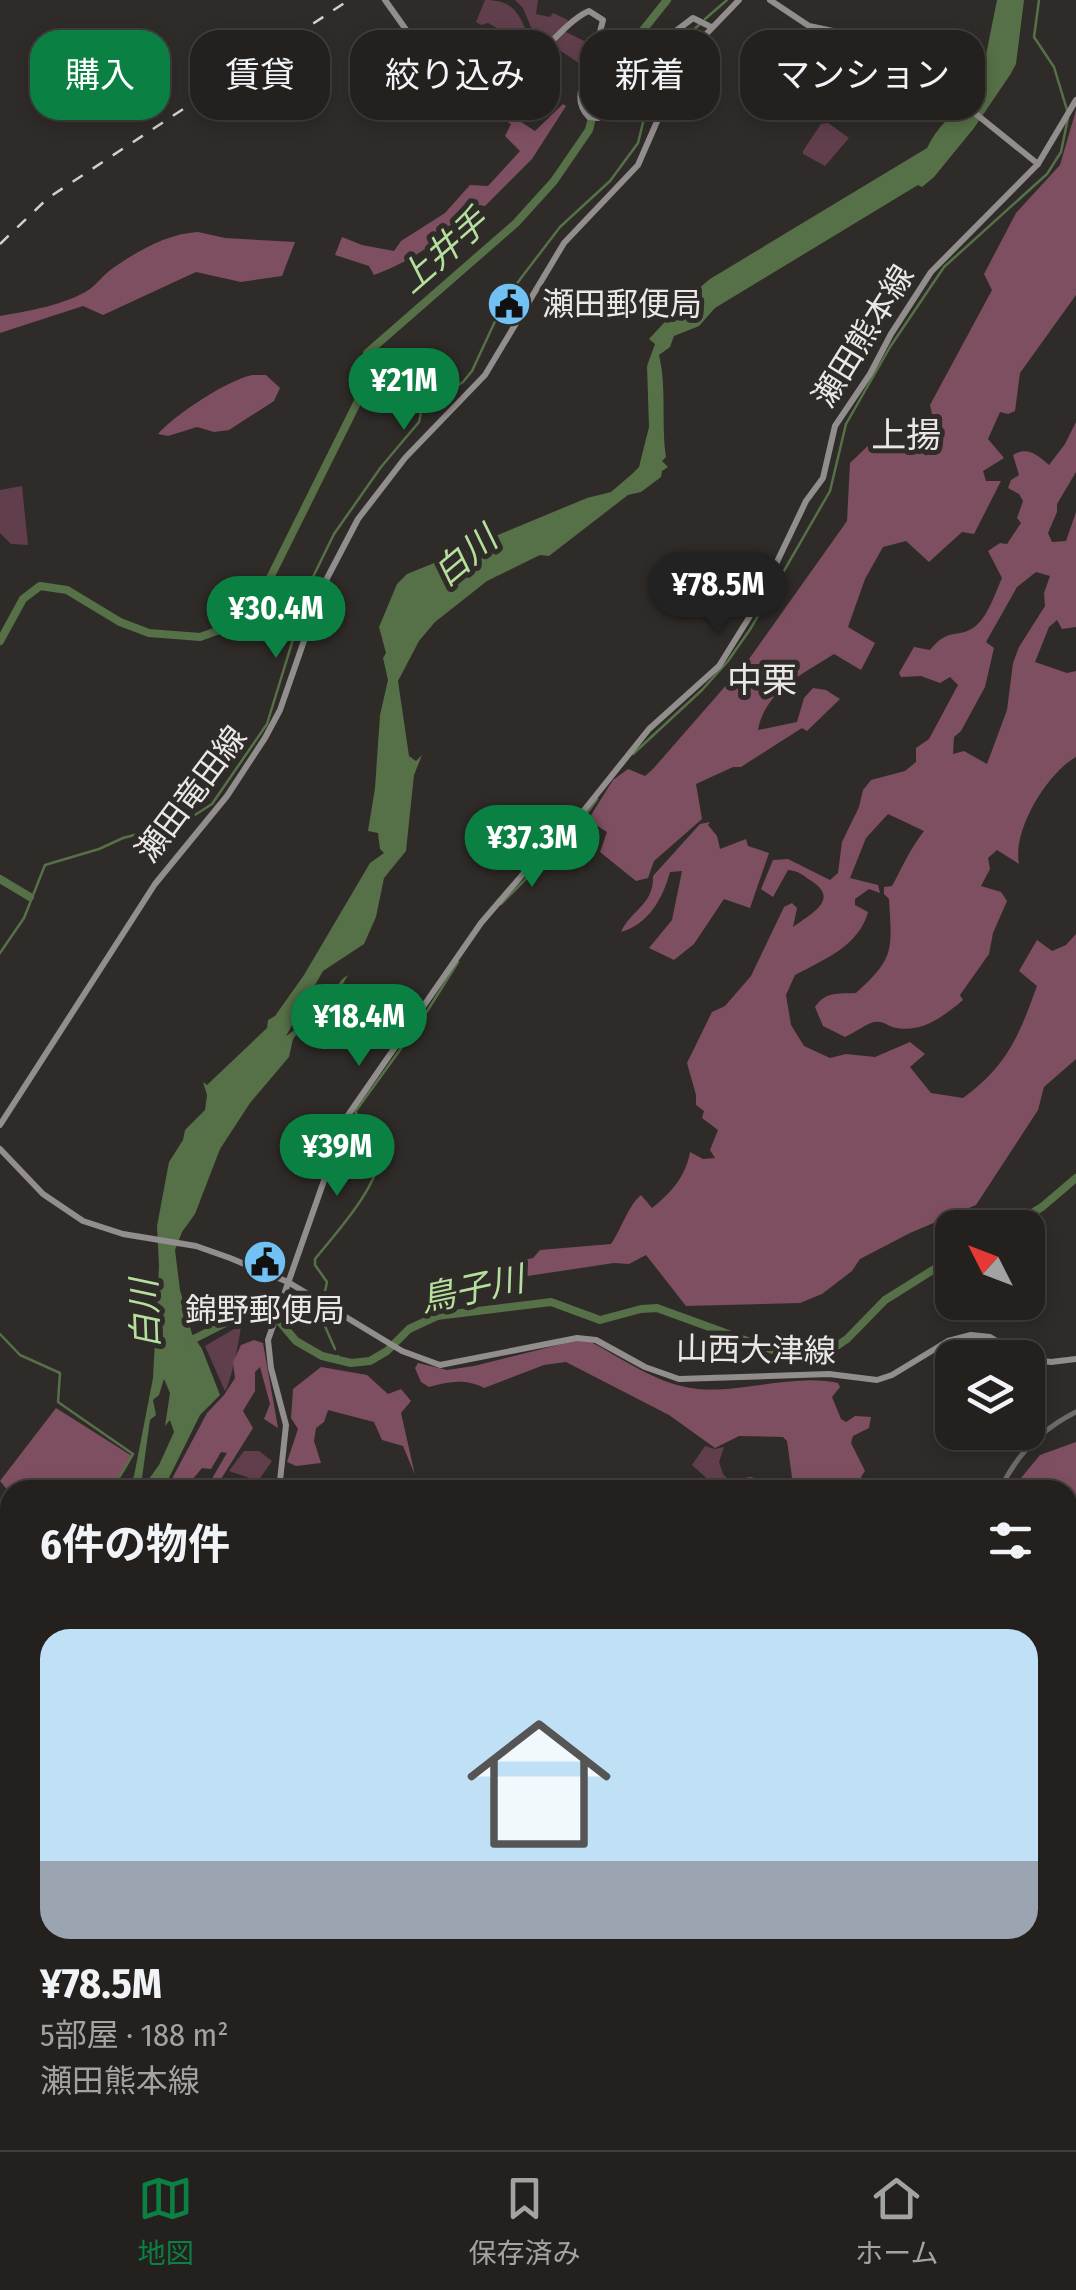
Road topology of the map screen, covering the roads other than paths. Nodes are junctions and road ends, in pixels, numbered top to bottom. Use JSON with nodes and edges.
{"nodes":[{"id":1,"x":384,"y":0,"type":"edge"},
{"id":2,"x":740,"y":0,"type":"edge"},
{"id":3,"x":770,"y":0,"type":"edge"},
{"id":4,"x":705,"y":23,"type":"junction"},
{"id":5,"x":1076,"y":100,"type":"edge"},
{"id":6,"x":1038,"y":164,"type":"junction"},
{"id":7,"x":0,"y":1125,"type":"edge"},
{"id":8,"x":0,"y":1149,"type":"edge"},
{"id":9,"x":288,"y":1282,"type":"junction"},
{"id":10,"x":948,"y":1340,"type":"edge"},
{"id":11,"x":995,"y":1340,"type":"edge"},
{"id":12,"x":935,"y":1348,"type":"edge"},
{"id":13,"x":1076,"y":1359,"type":"edge"},
{"id":14,"x":1045,"y":1361,"type":"edge"},
{"id":15,"x":1076,"y":1412,"type":"edge"},
{"id":16,"x":279,"y":1480,"type":"edge"},
{"id":17,"x":1004,"y":1480,"type":"edge"}],
"edges":[{"from":1,"to":4,"type":"main road"},
{"from":2,"to":4,"type":"main road","name":"瀬田竜田線"},
{"from":3,"to":6,"type":"main road"},
{"from":4,"to":7,"type":"main road","name":"瀬田竜田線"},
{"from":5,"to":6,"type":"main road","name":"瀬田熊本線"},
{"from":6,"to":9,"type":"main road","name":"瀬田熊本線"},
{"from":8,"to":9,"type":"main road","name":"山西大津線"},
{"from":9,"to":12,"type":"main road","name":"山西大津線"},
{"from":9,"to":16,"type":"main road","name":"瀬田熊本線"},
{"from":10,"to":11,"type":"main road","name":"山西大津線"},
{"from":13,"to":14,"type":"main road","name":"山西大津線"},
{"from":15,"to":17,"type":"street"}]}
